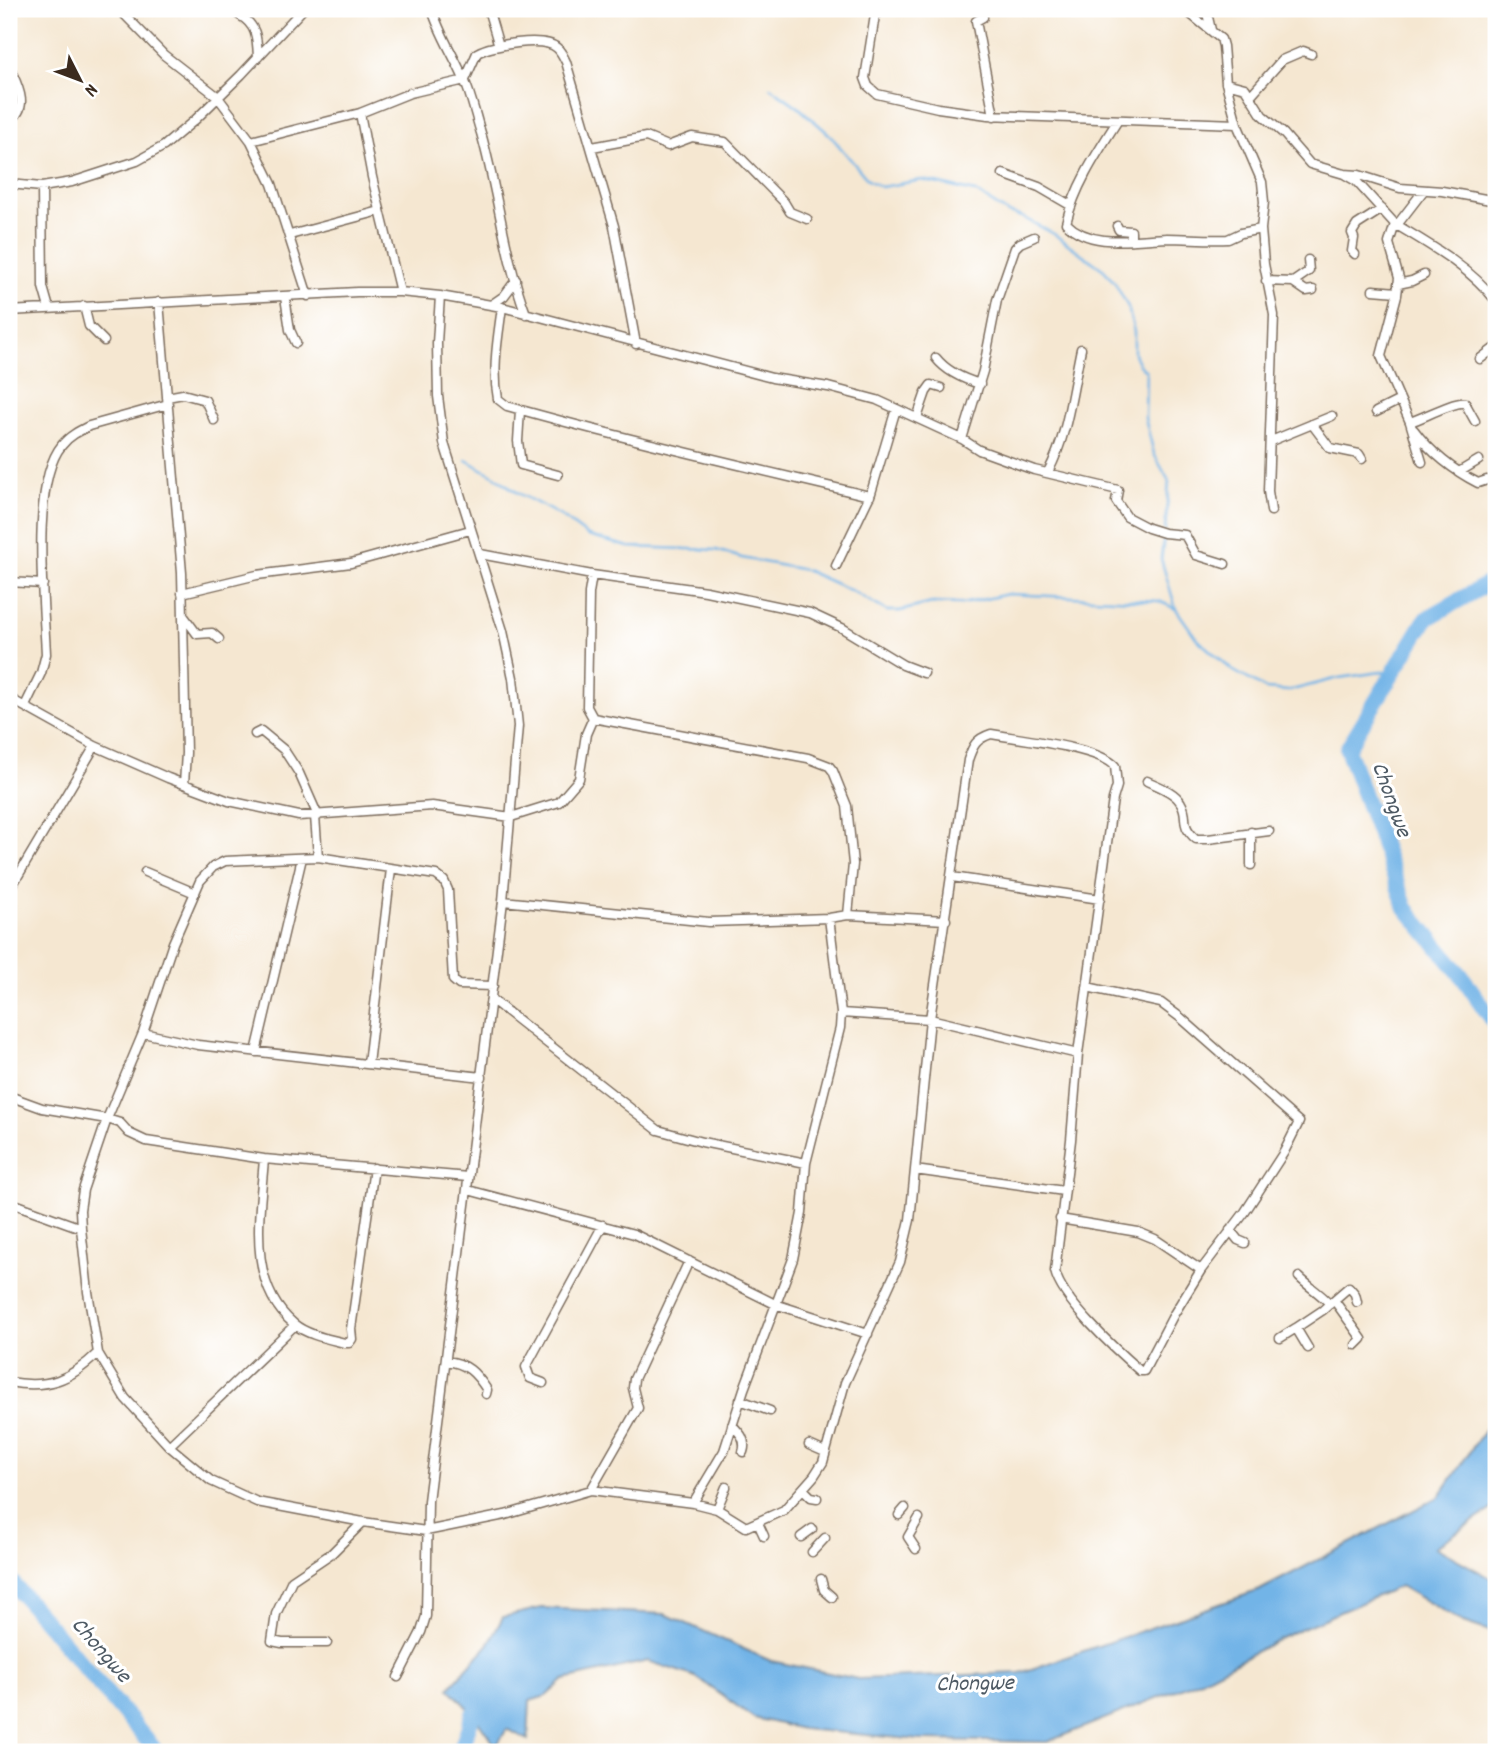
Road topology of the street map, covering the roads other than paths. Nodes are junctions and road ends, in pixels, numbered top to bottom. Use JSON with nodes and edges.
{"nodes":[{"id":1,"x":119,"y":9,"type":"edge"},
{"id":2,"x":303,"y":9,"type":"edge"},
{"id":3,"x":432,"y":9,"type":"edge"},
{"id":4,"x":488,"y":9,"type":"edge"},
{"id":5,"x":876,"y":9,"type":"edge"},
{"id":6,"x":1184,"y":9,"type":"edge"},
{"id":7,"x":1209,"y":9,"type":"edge"},
{"id":8,"x":239,"y":15,"type":"dead end"},
{"id":9,"x":983,"y":17,"type":"dead end"},
{"id":10,"x":1211,"y":30,"type":"junction"},
{"id":11,"x":499,"y":46,"type":"junction"},
{"id":12,"x":1311,"y":54,"type":"dead end"},
{"id":13,"x":258,"y":57,"type":"junction"},
{"id":14,"x":9,"y":66,"type":"edge"},
{"id":15,"x":465,"y":80,"type":"junction"},
{"id":16,"x":1226,"y":83,"type":"junction"},
{"id":17,"x":217,"y":96,"type":"junction"},
{"id":18,"x":1250,"y":96,"type":"junction"},
{"id":19,"x":360,"y":113,"type":"junction"},
{"id":20,"x":994,"y":116,"type":"junction"},
{"id":21,"x":9,"y":120,"type":"edge"},
{"id":22,"x":1118,"y":120,"type":"junction"},
{"id":23,"x":1237,"y":124,"type":"junction"},
{"id":24,"x":251,"y":141,"type":"junction"},
{"id":25,"x":592,"y":147,"type":"junction"},
{"id":26,"x":1003,"y":174,"type":"dead end"},
{"id":27,"x":1344,"y":174,"type":"junction"},
{"id":28,"x":9,"y":184,"type":"edge"},
{"id":29,"x":42,"y":187,"type":"junction"},
{"id":30,"x":1424,"y":190,"type":"junction"},
{"id":31,"x":1496,"y":201,"type":"edge"},
{"id":32,"x":1070,"y":205,"type":"junction"},
{"id":33,"x":1382,"y":209,"type":"junction"},
{"id":34,"x":380,"y":211,"type":"junction"},
{"id":35,"x":807,"y":219,"type":"dead end"},
{"id":36,"x":1396,"y":225,"type":"junction"},
{"id":37,"x":1117,"y":226,"type":"dead end"},
{"id":38,"x":1261,"y":229,"type":"junction"},
{"id":39,"x":290,"y":235,"type":"junction"},
{"id":40,"x":1034,"y":237,"type":"dead end"},
{"id":41,"x":1131,"y":240,"type":"junction"},
{"id":42,"x":1355,"y":254,"type":"dead end"},
{"id":43,"x":1308,"y":260,"type":"dead end"},
{"id":44,"x":1424,"y":275,"type":"dead end"},
{"id":45,"x":516,"y":280,"type":"junction"},
{"id":46,"x":1266,"y":281,"type":"junction"},
{"id":47,"x":1293,"y":282,"type":"junction"},
{"id":48,"x":1398,"y":288,"type":"junction"},
{"id":49,"x":1313,"y":290,"type":"dead end"},
{"id":50,"x":1373,"y":290,"type":"dead end"},
{"id":51,"x":400,"y":292,"type":"junction"},
{"id":52,"x":308,"y":296,"type":"junction"},
{"id":53,"x":440,"y":296,"type":"junction"},
{"id":54,"x":285,"y":297,"type":"junction"},
{"id":55,"x":1496,"y":301,"type":"edge"},
{"id":56,"x":159,"y":302,"type":"junction"},
{"id":57,"x":84,"y":306,"type":"junction"},
{"id":58,"x":491,"y":306,"type":"junction"},
{"id":59,"x":502,"y":307,"type":"junction"},
{"id":60,"x":49,"y":308,"type":"junction"},
{"id":61,"x":9,"y":310,"type":"edge"},
{"id":62,"x":526,"y":314,"type":"junction"},
{"id":63,"x":104,"y":341,"type":"dead end"},
{"id":64,"x":296,"y":343,"type":"dead end"},
{"id":65,"x":636,"y":344,"type":"junction"},
{"id":66,"x":1496,"y":347,"type":"edge"},
{"id":67,"x":1081,"y":349,"type":"dead end"},
{"id":68,"x":936,"y":358,"type":"dead end"},
{"id":69,"x":1480,"y":359,"type":"dead end"},
{"id":70,"x":980,"y":384,"type":"junction"},
{"id":71,"x":941,"y":388,"type":"dead end"},
{"id":72,"x":1400,"y":400,"type":"junction"},
{"id":73,"x":167,"y":401,"type":"junction"},
{"id":74,"x":896,"y":408,"type":"junction"},
{"id":75,"x":520,"y":410,"type":"junction"},
{"id":76,"x":1376,"y":412,"type":"dead end"},
{"id":77,"x":1332,"y":416,"type":"dead end"},
{"id":78,"x":917,"y":418,"type":"junction"},
{"id":79,"x":214,"y":420,"type":"dead end"},
{"id":80,"x":1475,"y":421,"type":"dead end"},
{"id":81,"x":1410,"y":423,"type":"junction"},
{"id":82,"x":1312,"y":424,"type":"junction"},
{"id":83,"x":962,"y":439,"type":"junction"},
{"id":84,"x":1271,"y":441,"type":"junction"},
{"id":85,"x":1362,"y":459,"type":"dead end"},
{"id":86,"x":1479,"y":460,"type":"dead end"},
{"id":87,"x":1422,"y":462,"type":"dead end"},
{"id":88,"x":1048,"y":472,"type":"junction"},
{"id":89,"x":1459,"y":472,"type":"junction"},
{"id":90,"x":558,"y":475,"type":"dead end"},
{"id":91,"x":1487,"y":480,"type":"dead end"},
{"id":92,"x":870,"y":496,"type":"junction"},
{"id":93,"x":1271,"y":511,"type":"dead end"},
{"id":94,"x":470,"y":530,"type":"junction"},
{"id":95,"x":480,"y":554,"type":"junction"},
{"id":96,"x":1225,"y":564,"type":"dead end"},
{"id":97,"x":836,"y":566,"type":"dead end"},
{"id":98,"x":592,"y":575,"type":"junction"},
{"id":99,"x":9,"y":582,"type":"edge"},
{"id":100,"x":43,"y":584,"type":"junction"},
{"id":101,"x":182,"y":593,"type":"junction"},
{"id":102,"x":183,"y":615,"type":"junction"},
{"id":103,"x":219,"y":639,"type":"dead end"},
{"id":104,"x":924,"y":673,"type":"dead end"},
{"id":105,"x":9,"y":698,"type":"edge"},
{"id":106,"x":25,"y":706,"type":"junction"},
{"id":107,"x":593,"y":718,"type":"junction"},
{"id":108,"x":255,"y":734,"type":"dead end"},
{"id":109,"x":95,"y":746,"type":"junction"},
{"id":110,"x":1147,"y":781,"type":"dead end"},
{"id":111,"x":184,"y":784,"type":"junction"},
{"id":112,"x":316,"y":816,"type":"junction"},
{"id":113,"x":511,"y":817,"type":"junction"},
{"id":114,"x":1269,"y":831,"type":"dead end"},
{"id":115,"x":1251,"y":832,"type":"junction"},
{"id":116,"x":318,"y":857,"type":"junction"},
{"id":117,"x":302,"y":858,"type":"junction"},
{"id":118,"x":1251,"y":865,"type":"dead end"},
{"id":119,"x":391,"y":869,"type":"junction"},
{"id":120,"x":145,"y":872,"type":"dead end"},
{"id":121,"x":952,"y":877,"type":"junction"},
{"id":122,"x":9,"y":891,"type":"edge"},
{"id":123,"x":195,"y":894,"type":"junction"},
{"id":124,"x":1100,"y":899,"type":"junction"},
{"id":125,"x":503,"y":901,"type":"junction"},
{"id":126,"x":848,"y":915,"type":"junction"},
{"id":127,"x":829,"y":918,"type":"junction"},
{"id":128,"x":946,"y":920,"type":"junction"},
{"id":129,"x":493,"y":986,"type":"junction"},
{"id":130,"x":1087,"y":987,"type":"junction"},
{"id":131,"x":491,"y":999,"type":"junction"},
{"id":132,"x":841,"y":1013,"type":"junction"},
{"id":133,"x":930,"y":1019,"type":"junction"},
{"id":134,"x":143,"y":1033,"type":"junction"},
{"id":135,"x":256,"y":1052,"type":"junction"},
{"id":136,"x":1078,"y":1054,"type":"junction"},
{"id":137,"x":368,"y":1063,"type":"junction"},
{"id":138,"x":482,"y":1077,"type":"junction"},
{"id":139,"x":9,"y":1096,"type":"edge"},
{"id":140,"x":107,"y":1119,"type":"junction"},
{"id":141,"x":264,"y":1159,"type":"junction"},
{"id":142,"x":806,"y":1163,"type":"junction"},
{"id":143,"x":373,"y":1168,"type":"junction"},
{"id":144,"x":915,"y":1170,"type":"junction"},
{"id":145,"x":468,"y":1178,"type":"junction"},
{"id":146,"x":468,"y":1190,"type":"junction"},
{"id":147,"x":1064,"y":1191,"type":"junction"},
{"id":148,"x":9,"y":1202,"type":"edge"},
{"id":149,"x":1060,"y":1219,"type":"junction"},
{"id":150,"x":603,"y":1226,"type":"junction"},
{"id":151,"x":81,"y":1228,"type":"junction"},
{"id":152,"x":1230,"y":1230,"type":"junction"},
{"id":153,"x":1245,"y":1243,"type":"dead end"},
{"id":154,"x":689,"y":1261,"type":"junction"},
{"id":155,"x":1201,"y":1270,"type":"junction"},
{"id":156,"x":1299,"y":1277,"type":"dead end"},
{"id":157,"x":1332,"y":1302,"type":"junction"},
{"id":158,"x":1357,"y":1302,"type":"dead end"},
{"id":159,"x":775,"y":1304,"type":"junction"},
{"id":160,"x":295,"y":1325,"type":"junction"},
{"id":161,"x":1296,"y":1328,"type":"junction"},
{"id":162,"x":868,"y":1334,"type":"junction"},
{"id":163,"x":1280,"y":1338,"type":"dead end"},
{"id":164,"x":1356,"y":1345,"type":"dead end"},
{"id":165,"x":1308,"y":1348,"type":"dead end"},
{"id":166,"x":98,"y":1353,"type":"junction"},
{"id":167,"x":446,"y":1362,"type":"junction"},
{"id":168,"x":9,"y":1382,"type":"edge"},
{"id":169,"x":543,"y":1383,"type":"dead end"},
{"id":170,"x":486,"y":1394,"type":"dead end"},
{"id":171,"x":740,"y":1400,"type":"junction"},
{"id":172,"x":770,"y":1411,"type":"dead end"},
{"id":173,"x":732,"y":1425,"type":"junction"},
{"id":174,"x":809,"y":1445,"type":"dead end"},
{"id":175,"x":169,"y":1446,"type":"junction"},
{"id":176,"x":743,"y":1451,"type":"dead end"},
{"id":177,"x":825,"y":1452,"type":"junction"},
{"id":178,"x":726,"y":1486,"type":"dead end"},
{"id":179,"x":803,"y":1489,"type":"junction"},
{"id":180,"x":591,"y":1490,"type":"junction"},
{"id":181,"x":817,"y":1498,"type":"dead end"},
{"id":182,"x":693,"y":1503,"type":"junction"},
{"id":183,"x":717,"y":1509,"type":"junction"},
{"id":184,"x":919,"y":1518,"type":"dead end"},
{"id":185,"x":363,"y":1522,"type":"junction"},
{"id":186,"x":758,"y":1523,"type":"junction"},
{"id":187,"x":812,"y":1529,"type":"dead end"},
{"id":188,"x":426,"y":1531,"type":"junction"},
{"id":189,"x":764,"y":1536,"type":"dead end"},
{"id":190,"x":802,"y":1537,"type":"dead end"},
{"id":191,"x":825,"y":1538,"type":"dead end"},
{"id":192,"x":916,"y":1549,"type":"dead end"},
{"id":193,"x":812,"y":1552,"type":"dead end"},
{"id":194,"x":825,"y":1567,"type":"dead end"},
{"id":195,"x":832,"y":1597,"type":"dead end"},
{"id":196,"x":327,"y":1643,"type":"dead end"},
{"id":197,"x":398,"y":1677,"type":"dead end"}],
"edges":[{"from":1,"to":17,"type":"street"},
{"from":2,"to":13,"type":"street"},
{"from":3,"to":15,"type":"street"},
{"from":4,"to":11,"type":"street"},
{"from":5,"to":20,"type":"street"},
{"from":6,"to":10,"type":"street"},
{"from":7,"to":10,"type":"street"},
{"from":8,"to":13,"type":"street"},
{"from":9,"to":20,"type":"street"},
{"from":10,"to":16,"type":"street"},
{"from":11,"to":15,"type":"street"},
{"from":11,"to":25,"type":"street"},
{"from":12,"to":18,"type":"street"},
{"from":13,"to":17,"type":"street"},
{"from":14,"to":21,"type":"street"},
{"from":15,"to":19,"type":"street"},
{"from":15,"to":45,"type":"street"},
{"from":16,"to":18,"type":"street"},
{"from":16,"to":23,"type":"street"},
{"from":17,"to":24,"type":"street"},
{"from":17,"to":29,"type":"street"},
{"from":18,"to":27,"type":"street"},
{"from":19,"to":24,"type":"street"},
{"from":19,"to":34,"type":"street"},
{"from":20,"to":22,"type":"street"},
{"from":22,"to":23,"type":"street"},
{"from":22,"to":32,"type":"street"},
{"from":23,"to":38,"type":"street"},
{"from":24,"to":39,"type":"street"},
{"from":25,"to":35,"type":"street"},
{"from":25,"to":65,"type":"street"},
{"from":26,"to":32,"type":"street"},
{"from":27,"to":30,"type":"street"},
{"from":27,"to":33,"type":"street"},
{"from":28,"to":29,"type":"street"},
{"from":29,"to":60,"type":"street"},
{"from":30,"to":31,"type":"street"},
{"from":30,"to":36,"type":"street"},
{"from":32,"to":41,"type":"street"},
{"from":33,"to":36,"type":"street"},
{"from":33,"to":42,"type":"street"},
{"from":34,"to":39,"type":"street"},
{"from":34,"to":51,"type":"street"},
{"from":36,"to":48,"type":"street"},
{"from":36,"to":55,"type":"street"},
{"from":37,"to":41,"type":"street"},
{"from":38,"to":41,"type":"street"},
{"from":38,"to":46,"type":"street"},
{"from":39,"to":52,"type":"street"},
{"from":40,"to":70,"type":"street"},
{"from":43,"to":47,"type":"street"},
{"from":44,"to":48,"type":"street"},
{"from":45,"to":58,"type":"street"},
{"from":45,"to":62,"type":"street"},
{"from":46,"to":47,"type":"street"},
{"from":46,"to":84,"type":"street"},
{"from":47,"to":49,"type":"street"},
{"from":48,"to":50,"type":"street"},
{"from":48,"to":72,"type":"street"},
{"from":51,"to":52,"type":"street"},
{"from":51,"to":53,"type":"street"},
{"from":52,"to":54,"type":"street"},
{"from":53,"to":58,"type":"street"},
{"from":53,"to":94,"type":"street"},
{"from":54,"to":56,"type":"street"},
{"from":54,"to":64,"type":"street"},
{"from":56,"to":57,"type":"street"},
{"from":56,"to":73,"type":"street"},
{"from":57,"to":60,"type":"street"},
{"from":57,"to":63,"type":"street"},
{"from":58,"to":59,"type":"street"},
{"from":59,"to":62,"type":"street"},
{"from":59,"to":75,"type":"street"},
{"from":60,"to":61,"type":"street"},
{"from":62,"to":65,"type":"street"},
{"from":65,"to":74,"type":"street"},
{"from":66,"to":69,"type":"street"},
{"from":67,"to":88,"type":"street"},
{"from":68,"to":70,"type":"street"},
{"from":70,"to":83,"type":"street"},
{"from":71,"to":78,"type":"street"},
{"from":72,"to":76,"type":"street"},
{"from":72,"to":81,"type":"street"},
{"from":73,"to":79,"type":"street"},
{"from":73,"to":100,"type":"street"},
{"from":73,"to":101,"type":"street"},
{"from":74,"to":78,"type":"street"},
{"from":74,"to":92,"type":"street"},
{"from":75,"to":90,"type":"street"},
{"from":75,"to":92,"type":"street"},
{"from":77,"to":82,"type":"street"},
{"from":78,"to":83,"type":"street"},
{"from":80,"to":81,"type":"street"},
{"from":81,"to":87,"type":"street"},
{"from":81,"to":89,"type":"street"},
{"from":82,"to":84,"type":"street"},
{"from":82,"to":85,"type":"street"},
{"from":83,"to":88,"type":"street"},
{"from":84,"to":93,"type":"street"},
{"from":86,"to":89,"type":"street"},
{"from":88,"to":96,"type":"street"},
{"from":89,"to":91,"type":"street"},
{"from":92,"to":97,"type":"street"},
{"from":94,"to":95,"type":"street"},
{"from":94,"to":101,"type":"street"},
{"from":95,"to":98,"type":"street"},
{"from":95,"to":113,"type":"street"},
{"from":98,"to":104,"type":"street"},
{"from":98,"to":107,"type":"street"},
{"from":99,"to":100,"type":"street"},
{"from":100,"to":106,"type":"street"},
{"from":101,"to":102,"type":"street"},
{"from":102,"to":103,"type":"street"},
{"from":102,"to":111,"type":"street"},
{"from":105,"to":106,"type":"street"},
{"from":106,"to":109,"type":"street"},
{"from":107,"to":113,"type":"street"},
{"from":107,"to":126,"type":"street"},
{"from":108,"to":112,"type":"street"},
{"from":109,"to":111,"type":"street"},
{"from":109,"to":122,"type":"street"},
{"from":110,"to":115,"type":"street"},
{"from":111,"to":112,"type":"street"},
{"from":112,"to":113,"type":"street"},
{"from":112,"to":116,"type":"street"},
{"from":113,"to":125,"type":"street"},
{"from":114,"to":115,"type":"street"},
{"from":115,"to":118,"type":"street"},
{"from":116,"to":117,"type":"street"},
{"from":116,"to":119,"type":"street"},
{"from":117,"to":123,"type":"street"},
{"from":117,"to":135,"type":"street"},
{"from":119,"to":129,"type":"street"},
{"from":119,"to":137,"type":"street"},
{"from":120,"to":123,"type":"street"},
{"from":121,"to":124,"type":"street"},
{"from":121,"to":124,"type":"street"},
{"from":121,"to":128,"type":"street"},
{"from":123,"to":134,"type":"street"},
{"from":124,"to":130,"type":"street"},
{"from":125,"to":127,"type":"street"},
{"from":125,"to":129,"type":"street"},
{"from":126,"to":127,"type":"street"},
{"from":126,"to":128,"type":"street"},
{"from":127,"to":132,"type":"street"},
{"from":128,"to":133,"type":"street"},
{"from":129,"to":131,"type":"street"},
{"from":130,"to":136,"type":"street"},
{"from":130,"to":152,"type":"street"},
{"from":131,"to":138,"type":"street"},
{"from":131,"to":142,"type":"street"},
{"from":132,"to":133,"type":"street"},
{"from":132,"to":142,"type":"street"},
{"from":133,"to":136,"type":"street"},
{"from":133,"to":144,"type":"street"},
{"from":134,"to":135,"type":"street"},
{"from":134,"to":140,"type":"street"},
{"from":135,"to":137,"type":"street"},
{"from":136,"to":147,"type":"street"},
{"from":137,"to":138,"type":"street"},
{"from":138,"to":145,"type":"street"},
{"from":139,"to":140,"type":"street"},
{"from":140,"to":141,"type":"street"},
{"from":140,"to":151,"type":"street"},
{"from":141,"to":143,"type":"street"},
{"from":141,"to":160,"type":"street"},
{"from":142,"to":159,"type":"street"},
{"from":143,"to":145,"type":"street"},
{"from":143,"to":160,"type":"street"},
{"from":144,"to":147,"type":"street"},
{"from":144,"to":162,"type":"street"},
{"from":145,"to":146,"type":"street"},
{"from":146,"to":150,"type":"street"},
{"from":146,"to":167,"type":"street"},
{"from":147,"to":149,"type":"street"},
{"from":148,"to":151,"type":"street"},
{"from":149,"to":155,"type":"street"},
{"from":149,"to":155,"type":"street"},
{"from":150,"to":154,"type":"street"},
{"from":150,"to":169,"type":"street"},
{"from":151,"to":166,"type":"street"},
{"from":152,"to":153,"type":"street"},
{"from":152,"to":155,"type":"street"},
{"from":154,"to":159,"type":"street"},
{"from":154,"to":180,"type":"street"},
{"from":156,"to":157,"type":"street"},
{"from":157,"to":158,"type":"street"},
{"from":157,"to":161,"type":"street"},
{"from":157,"to":164,"type":"street"},
{"from":159,"to":162,"type":"street"},
{"from":159,"to":171,"type":"street"},
{"from":160,"to":175,"type":"street"},
{"from":161,"to":163,"type":"street"},
{"from":161,"to":165,"type":"street"},
{"from":162,"to":177,"type":"street"},
{"from":166,"to":168,"type":"street"},
{"from":166,"to":175,"type":"street"},
{"from":167,"to":170,"type":"street"},
{"from":167,"to":188,"type":"street"},
{"from":171,"to":172,"type":"street"},
{"from":171,"to":173,"type":"street"},
{"from":173,"to":176,"type":"street"},
{"from":173,"to":182,"type":"street"},
{"from":174,"to":177,"type":"street"},
{"from":175,"to":185,"type":"street"},
{"from":177,"to":179,"type":"street"},
{"from":178,"to":183,"type":"street"},
{"from":179,"to":181,"type":"street"},
{"from":179,"to":186,"type":"street"},
{"from":180,"to":182,"type":"street"},
{"from":180,"to":188,"type":"street"},
{"from":182,"to":183,"type":"street"},
{"from":183,"to":186,"type":"street"},
{"from":184,"to":192,"type":"street"},
{"from":185,"to":188,"type":"street"},
{"from":185,"to":196,"type":"street"},
{"from":186,"to":189,"type":"street"},
{"from":187,"to":190,"type":"street"},
{"from":188,"to":197,"type":"street"},
{"from":191,"to":193,"type":"street"},
{"from":194,"to":195,"type":"street"}]}
